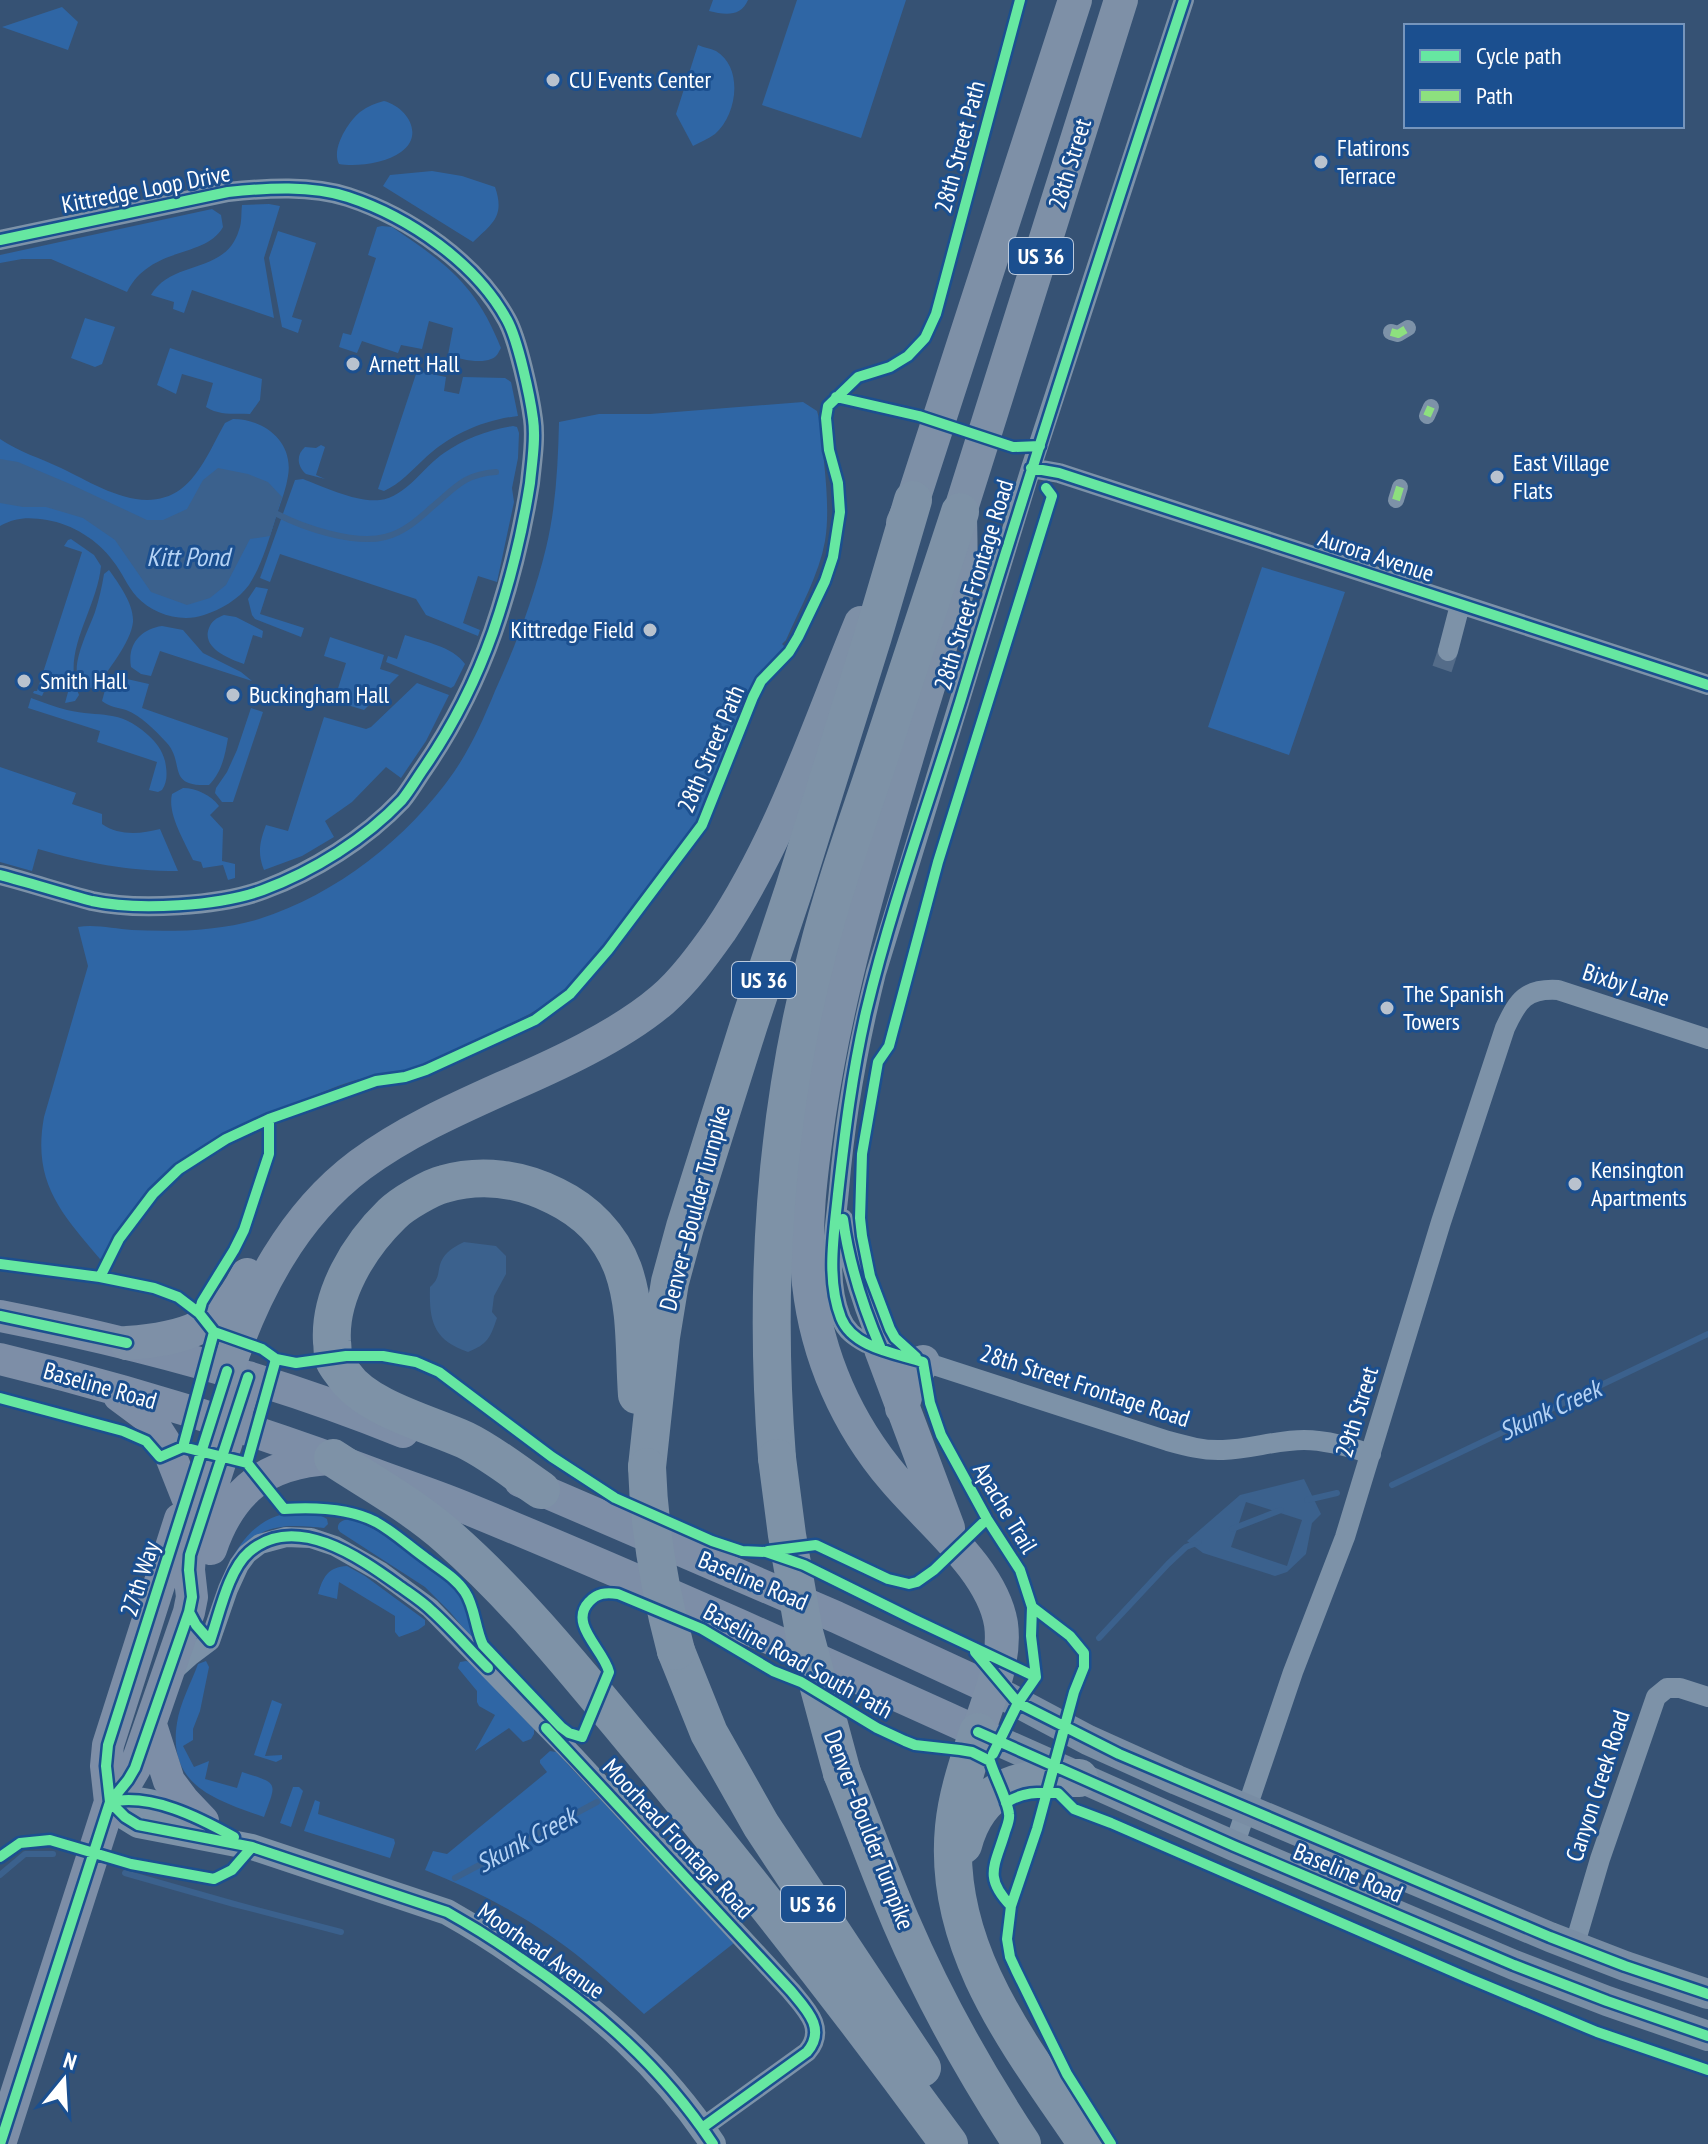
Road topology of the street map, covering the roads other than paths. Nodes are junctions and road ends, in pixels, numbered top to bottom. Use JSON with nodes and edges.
{"nodes":[{"id":1,"x":1075,"y":0,"type":"edge"},
{"id":2,"x":1121,"y":0,"type":"edge"},
{"id":3,"x":1184,"y":0,"type":"edge"},
{"id":4,"x":0,"y":240,"type":"edge"},
{"id":5,"x":1031,"y":468,"type":"junction"},
{"id":6,"x":913,"y":500,"type":"junction"},
{"id":7,"x":960,"y":512,"type":"junction"},
{"id":8,"x":1460,"y":605,"type":"junction"},
{"id":9,"x":1448,"y":651,"type":"tunnel mouth"},
{"id":10,"x":1708,"y":685,"type":"edge"},
{"id":11,"x":0,"y":875,"type":"edge"},
{"id":12,"x":1527,"y":994,"type":"joint"},
{"id":13,"x":1708,"y":1039,"type":"edge"},
{"id":14,"x":452,"y":1113,"type":"junction"},
{"id":15,"x":0,"y":1316,"type":"edge"},
{"id":16,"x":127,"y":1343,"type":"junction"},
{"id":17,"x":881,"y":1349,"type":"junction"},
{"id":18,"x":0,"y":1359,"type":"edge"},
{"id":19,"x":923,"y":1362,"type":"junction"},
{"id":20,"x":238,"y":1374,"type":"junction"},
{"id":21,"x":102,"y":1385,"type":"junction"},
{"id":22,"x":902,"y":1408,"type":"junction"},
{"id":23,"x":222,"y":1422,"type":"junction"},
{"id":24,"x":1371,"y":1454,"type":"junction"},
{"id":25,"x":333,"y":1458,"type":"junction"},
{"id":26,"x":647,"y":1467,"type":"junction"},
{"id":27,"x":541,"y":1490,"type":"junction"},
{"id":28,"x":187,"y":1497,"type":"junction"},
{"id":29,"x":956,"y":1547,"type":"junction"},
{"id":30,"x":190,"y":1605,"type":"junction"},
{"id":31,"x":210,"y":1641,"type":"junction"},
{"id":32,"x":168,"y":1676,"type":"junction"},
{"id":33,"x":992,"y":1689,"type":"junction"},
{"id":34,"x":1708,"y":1697,"type":"edge"},
{"id":35,"x":151,"y":1725,"type":"junction"},
{"id":36,"x":978,"y":1732,"type":"junction"},
{"id":37,"x":1079,"y":1778,"type":"junction"},
{"id":38,"x":110,"y":1802,"type":"junction"},
{"id":39,"x":1247,"y":1810,"type":"junction"},
{"id":40,"x":203,"y":1821,"type":"junction"},
{"id":41,"x":1234,"y":1846,"type":"junction"},
{"id":42,"x":252,"y":1847,"type":"junction"},
{"id":43,"x":956,"y":1887,"type":"junction"},
{"id":44,"x":1574,"y":1947,"type":"junction"},
{"id":45,"x":1708,"y":1994,"type":"edge"},
{"id":46,"x":1708,"y":2036,"type":"edge"},
{"id":47,"x":708,"y":2136,"type":"edge"},
{"id":48,"x":0,"y":2144,"type":"edge"},
{"id":49,"x":949,"y":2144,"type":"edge"},
{"id":50,"x":973,"y":2144,"type":"edge"},
{"id":51,"x":1022,"y":2144,"type":"edge"},
{"id":52,"x":1087,"y":2144,"type":"edge"}],
"edges":[{"from":1,"to":6,"type":"highway","name":"28th Street","number":"US 36"},
{"from":2,"to":7,"type":"highway","name":"28th Street","number":"US 36"},
{"from":3,"to":5,"type":"street","name":"28th Street Frontage Road"},
{"from":4,"to":11,"type":"street","name":"Kittredge Loop Drive"},
{"from":5,"to":8,"type":"street","name":"Aurora Avenue"},
{"from":5,"to":17,"type":"street","name":"28th Street Frontage Road"},
{"from":6,"to":14,"type":"highway","name":"28th Street"},
{"from":6,"to":26,"type":"highway","name":"Denver–Boulder Turnpike","number":"US 36"},
{"from":7,"to":29,"type":"highway","name":"28th Street"},
{"from":7,"to":51,"type":"highway","name":"Denver–Boulder Turnpike","number":"US 36","bridge":true},
{"from":8,"to":9,"type":"street"},
{"from":8,"to":10,"type":"street","name":"Aurora Avenue"},
{"from":12,"to":13,"type":"street","name":"Bixby Lane"},
{"from":12,"to":24,"type":"street","name":"29th Street"},
{"from":14,"to":16,"type":"highway"},
{"from":14,"to":20,"type":"highway"},
{"from":15,"to":16,"type":"main road","name":"Baseline Road"},
{"from":16,"to":20,"type":"main road","name":"Baseline Road"},
{"from":17,"to":19,"type":"street","name":"28th Street Frontage Road"},
{"from":17,"to":22,"type":"highway"},
{"from":18,"to":21,"type":"main road","name":"Baseline Road"},
{"from":19,"to":22,"type":"highway"},
{"from":19,"to":24,"type":"street","name":"28th Street Frontage Road"},
{"from":20,"to":23,"type":"main road","name":"27th Way"},
{"from":20,"to":27,"type":"main road","name":"Baseline Road"},
{"from":21,"to":23,"type":"main road","name":"Baseline Road"},
{"from":21,"to":28,"type":"main road"},
{"from":22,"to":29,"type":"highway"},
{"from":23,"to":25,"type":"main road","name":"Baseline Road"},
{"from":23,"to":28,"type":"main road","name":"27th Way"},
{"from":23,"to":30,"type":"main road","name":"27th Way"},
{"from":24,"to":39,"type":"street","name":"29th Street"},
{"from":25,"to":30,"type":"main road"},
{"from":25,"to":36,"type":"main road","name":"Baseline Road"},
{"from":25,"to":49,"type":"highway"},
{"from":26,"to":27,"type":"highway"},
{"from":26,"to":50,"type":"highway","name":"Denver–Boulder Turnpike","number":"US 36","bridge":true},
{"from":27,"to":33,"type":"main road","name":"Baseline Road"},
{"from":28,"to":38,"type":"main road","name":"27th Way"},
{"from":29,"to":33,"type":"highway"},
{"from":30,"to":31,"type":"street"},
{"from":30,"to":32,"type":"main road","name":"27th Way"},
{"from":31,"to":32,"type":"street"},
{"from":31,"to":47,"type":"street","name":"Moorhead Frontage Road"},
{"from":32,"to":35,"type":"main road","name":"27th Way"},
{"from":33,"to":36,"type":"highway"},
{"from":33,"to":39,"type":"main road","name":"Baseline Road"},
{"from":34,"to":44,"type":"street","name":"Canyon Creek Road"},
{"from":35,"to":38,"type":"main road","name":"27th Way"},
{"from":35,"to":40,"type":"main road"},
{"from":36,"to":37,"type":"main road","name":"Baseline Road"},
{"from":36,"to":43,"type":"highway"},
{"from":37,"to":41,"type":"main road","name":"Baseline Road"},
{"from":37,"to":43,"type":"highway"},
{"from":38,"to":40,"type":"street","name":"Moorhead Avenue"},
{"from":38,"to":42,"type":"street","name":"Moorhead Avenue"},
{"from":38,"to":48,"type":"main road","name":"27th Way"},
{"from":39,"to":41,"type":"street","name":"29th Street"},
{"from":39,"to":44,"type":"main road","name":"Baseline Road"},
{"from":40,"to":42,"type":"street","name":"Moorhead Avenue"},
{"from":41,"to":46,"type":"main road","name":"Baseline Road"},
{"from":42,"to":47,"type":"street","name":"Moorhead Avenue"},
{"from":43,"to":52,"type":"highway"},
{"from":44,"to":45,"type":"main road","name":"Baseline Road"}]}
